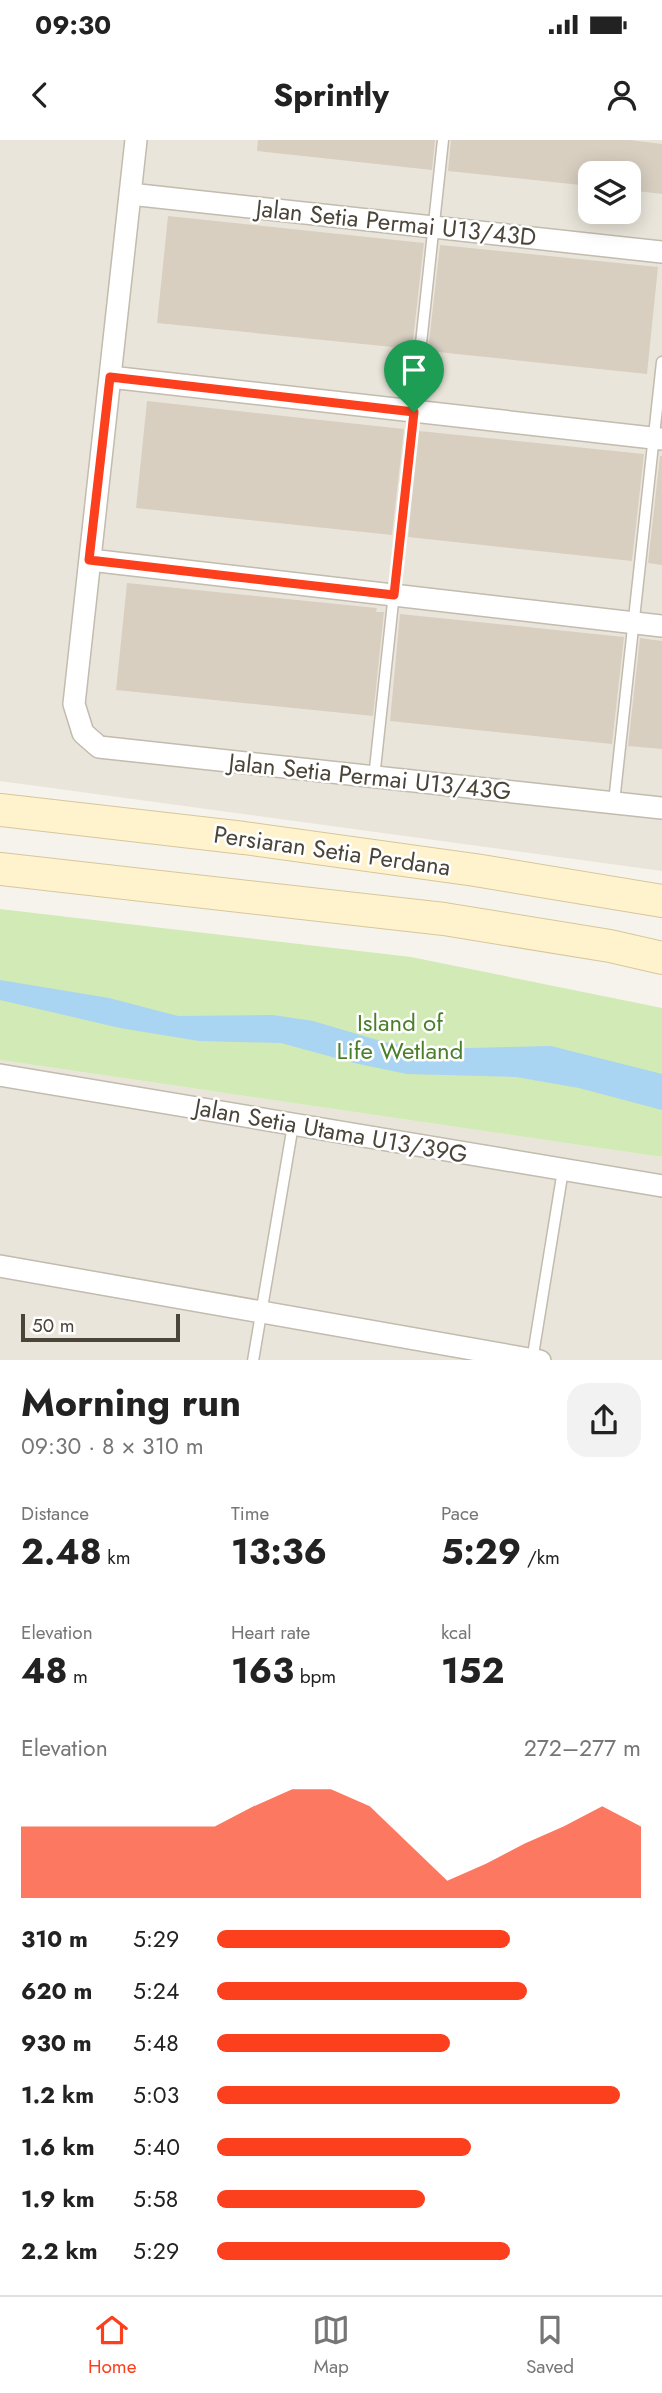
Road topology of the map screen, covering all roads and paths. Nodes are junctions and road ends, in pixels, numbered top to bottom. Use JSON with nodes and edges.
{"nodes":[{"id":1,"x":136,"y":140,"type":"edge"},
{"id":2,"x":443,"y":140,"type":"edge"},
{"id":3,"x":130,"y":194,"type":"junction"},
{"id":4,"x":434,"y":227,"type":"junction"},
{"id":5,"x":662,"y":252,"type":"edge"},
{"id":6,"x":662,"y":362,"type":"edge"},
{"id":7,"x":110,"y":377,"type":"junction"},
{"id":8,"x":414,"y":412,"type":"junction"},
{"id":9,"x":658,"y":439,"type":"edge"},
{"id":10,"x":89,"y":560,"type":"junction"},
{"id":11,"x":394,"y":595,"type":"junction"},
{"id":12,"x":633,"y":622,"type":"junction"},
{"id":13,"x":662,"y":625,"type":"edge"},
{"id":14,"x":374,"y":778,"type":"junction"},
{"id":15,"x":614,"y":802,"type":"junction"},
{"id":16,"x":662,"y":808,"type":"edge"},
{"id":17,"x":0,"y":810,"type":"edge"},
{"id":18,"x":0,"y":827,"type":"edge"},
{"id":19,"x":244,"y":838,"type":"junction"},
{"id":20,"x":0,"y":869,"type":"edge"},
{"id":21,"x":44,"y":874,"type":"junction"},
{"id":22,"x":0,"y":883,"type":"edge"},
{"id":23,"x":662,"y":901,"type":"edge"},
{"id":24,"x":610,"y":946,"type":"junction"},
{"id":25,"x":662,"y":947,"type":"edge"},
{"id":26,"x":662,"y":958,"type":"edge"},
{"id":27,"x":0,"y":1075,"type":"edge"},
{"id":28,"x":293,"y":1125,"type":"junction"},
{"id":29,"x":564,"y":1170,"type":"junction"},
{"id":30,"x":662,"y":1186,"type":"edge"},
{"id":31,"x":0,"y":1266,"type":"edge"},
{"id":32,"x":261,"y":1313,"type":"junction"},
{"id":33,"x":253,"y":1360,"type":"edge"},
{"id":34,"x":535,"y":1360,"type":"edge"}],
"edges":[{"from":1,"to":3,"type":"street"},
{"from":2,"to":4,"type":"lane"},
{"from":3,"to":4,"type":"street","name":"Jalan Setia Permai U13/43D"},
{"from":3,"to":7,"type":"street"},
{"from":4,"to":5,"type":"street","name":"Jalan Setia Permai U13/43D"},
{"from":4,"to":8,"type":"lane"},
{"from":6,"to":9,"type":"lane"},
{"from":7,"to":8,"type":"street"},
{"from":7,"to":10,"type":"street"},
{"from":8,"to":9,"type":"street"},
{"from":8,"to":11,"type":"lane"},
{"from":9,"to":12,"type":"lane"},
{"from":10,"to":11,"type":"street"},
{"from":10,"to":14,"type":"street","name":"Jalan Setia Permai U13/43G"},
{"from":11,"to":12,"type":"street"},
{"from":11,"to":14,"type":"lane"},
{"from":12,"to":13,"type":"street"},
{"from":12,"to":15,"type":"lane"},
{"from":14,"to":15,"type":"street","name":"Jalan Setia Permai U13/43G"},
{"from":15,"to":16,"type":"street","name":"Jalan Setia Permai U13/43G"},
{"from":17,"to":19,"type":"main road","name":"Persiaran Setia Perdana"},
{"from":18,"to":19,"type":"main road"},
{"from":19,"to":23,"type":"main road","name":"Persiaran Setia Perdana"},
{"from":20,"to":21,"type":"main road"},
{"from":21,"to":22,"type":"main road"},
{"from":21,"to":24,"type":"main road"},
{"from":24,"to":25,"type":"main road"},
{"from":24,"to":26,"type":"main road"},
{"from":27,"to":28,"type":"street","name":"Jalan Setia Utama U13/39G"},
{"from":28,"to":29,"type":"street","name":"Jalan Setia Utama U13/39G"},
{"from":28,"to":32,"type":"lane"},
{"from":29,"to":30,"type":"street","name":"Jalan Setia Utama U13/39G"},
{"from":29,"to":34,"type":"lane"},
{"from":31,"to":32,"type":"street"},
{"from":32,"to":33,"type":"lane"},
{"from":32,"to":34,"type":"street"}]}
